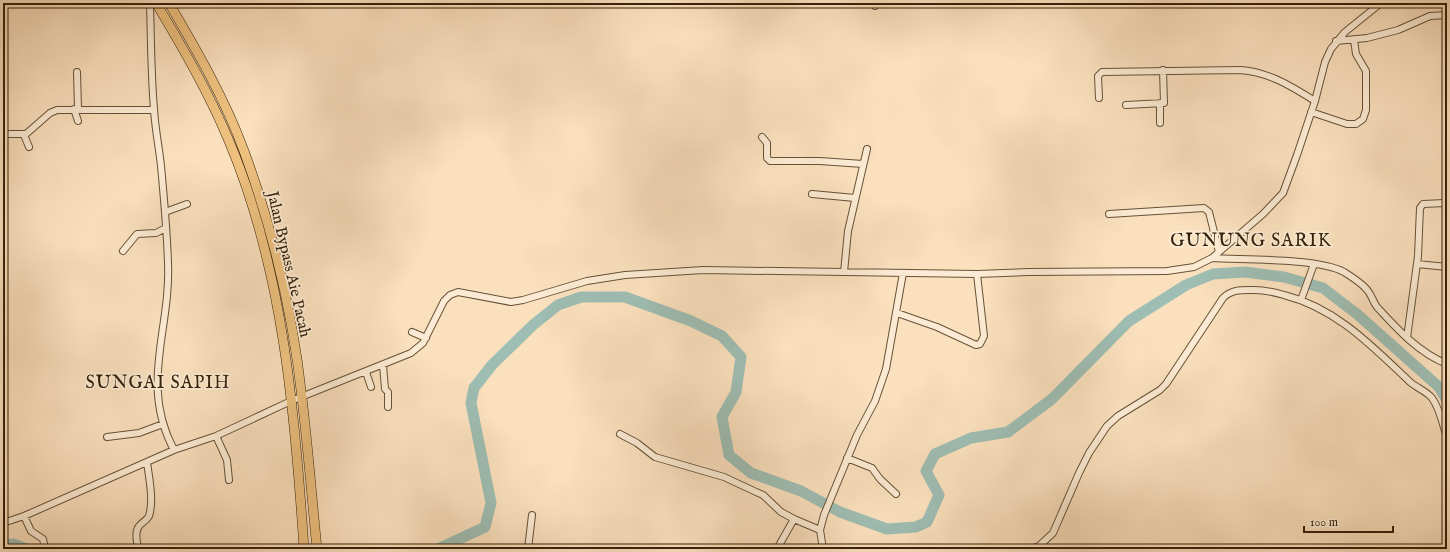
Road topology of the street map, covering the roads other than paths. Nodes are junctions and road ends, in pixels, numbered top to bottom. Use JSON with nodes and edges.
{"nodes":[{"id":1,"x":150,"y":3,"type":"edge"},
{"id":2,"x":1381,"y":3,"type":"edge"},
{"id":3,"x":169,"y":4,"type":"edge"},
{"id":4,"x":158,"y":6,"type":"edge"},
{"id":5,"x":1447,"y":15,"type":"edge"},
{"id":6,"x":1354,"y":40,"type":"junction"},
{"id":7,"x":1336,"y":41,"type":"junction"},
{"id":8,"x":1163,"y":70,"type":"junction"},
{"id":9,"x":77,"y":72,"type":"dead end"},
{"id":10,"x":1099,"y":98,"type":"dead end"},
{"id":11,"x":1315,"y":101,"type":"junction"},
{"id":12,"x":1160,"y":103,"type":"junction"},
{"id":13,"x":1126,"y":105,"type":"dead end"},
{"id":14,"x":76,"y":109,"type":"junction"},
{"id":15,"x":154,"y":110,"type":"junction"},
{"id":16,"x":1311,"y":112,"type":"junction"},
{"id":17,"x":78,"y":121,"type":"dead end"},
{"id":18,"x":1160,"y":122,"type":"dead end"},
{"id":19,"x":3,"y":134,"type":"edge"},
{"id":20,"x":24,"y":135,"type":"junction"},
{"id":21,"x":762,"y":137,"type":"dead end"},
{"id":22,"x":29,"y":147,"type":"dead end"},
{"id":23,"x":867,"y":149,"type":"dead end"},
{"id":24,"x":864,"y":164,"type":"junction"},
{"id":25,"x":812,"y":194,"type":"dead end"},
{"id":26,"x":855,"y":198,"type":"junction"},
{"id":27,"x":1445,"y":203,"type":"dead end"},
{"id":28,"x":187,"y":204,"type":"dead end"},
{"id":29,"x":164,"y":212,"type":"junction"},
{"id":30,"x":1109,"y":214,"type":"dead end"},
{"id":31,"x":166,"y":228,"type":"junction"},
{"id":32,"x":124,"y":251,"type":"dead end"},
{"id":33,"x":1219,"y":252,"type":"junction"},
{"id":34,"x":1212,"y":258,"type":"junction"},
{"id":35,"x":1314,"y":264,"type":"junction"},
{"id":36,"x":1417,"y":264,"type":"junction"},
{"id":37,"x":1447,"y":267,"type":"edge"},
{"id":38,"x":844,"y":272,"type":"junction"},
{"id":39,"x":903,"y":273,"type":"junction"},
{"id":40,"x":977,"y":274,"type":"junction"},
{"id":41,"x":1302,"y":297,"type":"junction"},
{"id":42,"x":897,"y":313,"type":"junction"},
{"id":43,"x":412,"y":332,"type":"dead end"},
{"id":44,"x":426,"y":338,"type":"junction"},
{"id":45,"x":1407,"y":338,"type":"junction"},
{"id":46,"x":1447,"y":364,"type":"edge"},
{"id":47,"x":383,"y":365,"type":"junction"},
{"id":48,"x":366,"y":372,"type":"junction"},
{"id":49,"x":371,"y":387,"type":"dead end"},
{"id":50,"x":302,"y":398,"type":"junction"},
{"id":51,"x":291,"y":402,"type":"junction"},
{"id":52,"x":388,"y":407,"type":"dead end"},
{"id":53,"x":163,"y":424,"type":"junction"},
{"id":54,"x":620,"y":434,"type":"dead end"},
{"id":55,"x":216,"y":436,"type":"junction"},
{"id":56,"x":107,"y":437,"type":"dead end"},
{"id":57,"x":1447,"y":438,"type":"edge"},
{"id":58,"x":174,"y":450,"type":"junction"},
{"id":59,"x":847,"y":458,"type":"junction"},
{"id":60,"x":147,"y":462,"type":"junction"},
{"id":61,"x":229,"y":480,"type":"dead end"},
{"id":62,"x":896,"y":494,"type":"dead end"},
{"id":63,"x":532,"y":515,"type":"dead end"},
{"id":64,"x":24,"y":516,"type":"junction"},
{"id":65,"x":794,"y":519,"type":"junction"},
{"id":66,"x":3,"y":523,"type":"edge"},
{"id":67,"x":820,"y":530,"type":"junction"},
{"id":68,"x":45,"y":547,"type":"edge"},
{"id":69,"x":138,"y":549,"type":"edge"},
{"id":70,"x":304,"y":549,"type":"edge"},
{"id":71,"x":317,"y":549,"type":"edge"},
{"id":72,"x":528,"y":549,"type":"edge"},
{"id":73,"x":777,"y":549,"type":"edge"},
{"id":74,"x":823,"y":549,"type":"edge"},
{"id":75,"x":1030,"y":549,"type":"edge"}],
"edges":[{"from":1,"to":15,"type":"street"},
{"from":2,"to":7,"type":"street"},
{"from":3,"to":50,"type":"highway","name":"Jalan Bypass Aie Pacah"},
{"from":4,"to":51,"type":"highway","name":"Jalan Bypass Aie Pacah"},
{"from":5,"to":6,"type":"street"},
{"from":6,"to":7,"type":"street"},
{"from":6,"to":16,"type":"street"},
{"from":7,"to":11,"type":"street"},
{"from":8,"to":10,"type":"street"},
{"from":8,"to":11,"type":"street"},
{"from":8,"to":12,"type":"street"},
{"from":9,"to":14,"type":"street"},
{"from":11,"to":16,"type":"street"},
{"from":12,"to":13,"type":"street"},
{"from":12,"to":18,"type":"street"},
{"from":14,"to":15,"type":"street"},
{"from":14,"to":17,"type":"street"},
{"from":14,"to":20,"type":"street"},
{"from":15,"to":29,"type":"street"},
{"from":16,"to":33,"type":"street"},
{"from":19,"to":20,"type":"street"},
{"from":20,"to":22,"type":"street"},
{"from":21,"to":24,"type":"street"},
{"from":23,"to":24,"type":"street"},
{"from":24,"to":26,"type":"street"},
{"from":25,"to":26,"type":"street"},
{"from":26,"to":38,"type":"street"},
{"from":27,"to":36,"type":"street"},
{"from":28,"to":29,"type":"street"},
{"from":29,"to":31,"type":"street"},
{"from":30,"to":33,"type":"street"},
{"from":31,"to":32,"type":"street"},
{"from":31,"to":53,"type":"street"},
{"from":33,"to":34,"type":"street"},
{"from":34,"to":35,"type":"street"},
{"from":34,"to":40,"type":"street"},
{"from":35,"to":41,"type":"street"},
{"from":35,"to":45,"type":"street"},
{"from":36,"to":37,"type":"street"},
{"from":36,"to":45,"type":"street"},
{"from":38,"to":39,"type":"street"},
{"from":38,"to":44,"type":"street"},
{"from":39,"to":40,"type":"street"},
{"from":39,"to":42,"type":"street"},
{"from":40,"to":42,"type":"street"},
{"from":41,"to":57,"type":"street"},
{"from":41,"to":75,"type":"street"},
{"from":42,"to":59,"type":"street"},
{"from":43,"to":44,"type":"street"},
{"from":44,"to":47,"type":"street"},
{"from":45,"to":46,"type":"street"},
{"from":47,"to":48,"type":"street"},
{"from":47,"to":52,"type":"street"},
{"from":48,"to":49,"type":"street"},
{"from":48,"to":50,"type":"street"},
{"from":50,"to":51,"type":"street"},
{"from":50,"to":71,"type":"highway","name":"Jalan Bypass Aie Pacah"},
{"from":51,"to":55,"type":"street"},
{"from":51,"to":70,"type":"highway","name":"Jalan Bypass Aie Pacah"},
{"from":53,"to":56,"type":"street"},
{"from":53,"to":58,"type":"street"},
{"from":54,"to":65,"type":"street"},
{"from":55,"to":58,"type":"street"},
{"from":55,"to":61,"type":"street"},
{"from":58,"to":60,"type":"street"},
{"from":59,"to":62,"type":"street"},
{"from":59,"to":67,"type":"street"},
{"from":60,"to":64,"type":"street"},
{"from":60,"to":69,"type":"street"},
{"from":63,"to":72,"type":"street"},
{"from":64,"to":66,"type":"street"},
{"from":64,"to":68,"type":"street"},
{"from":65,"to":67,"type":"street"},
{"from":65,"to":73,"type":"street"},
{"from":67,"to":74,"type":"street"}]}
